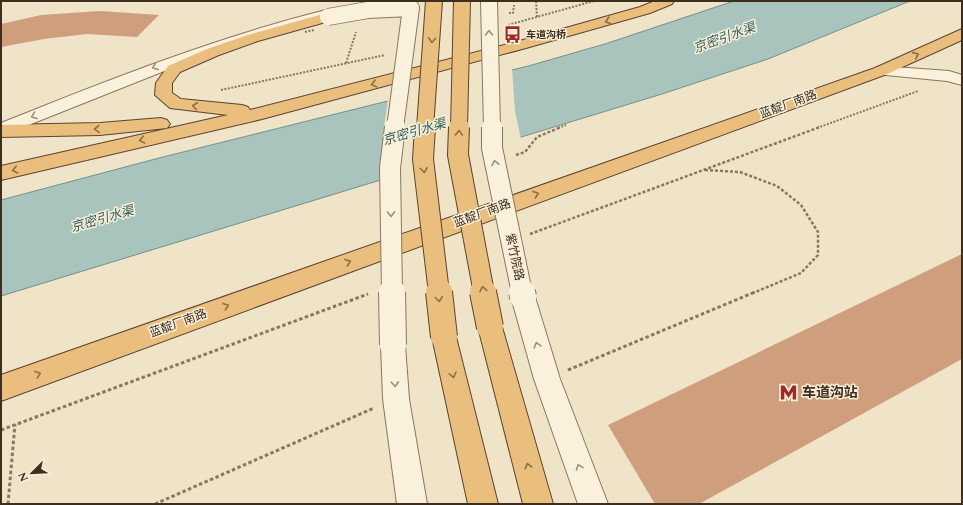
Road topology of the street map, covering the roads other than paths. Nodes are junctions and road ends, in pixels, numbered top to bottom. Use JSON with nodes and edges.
{"nodes":[{"id":1,"x":385,"y":1,"type":"edge"},
{"id":2,"x":434,"y":1,"type":"edge"},
{"id":3,"x":462,"y":1,"type":"edge"},
{"id":4,"x":489,"y":1,"type":"edge"},
{"id":5,"x":667,"y":1,"type":"edge"},
{"id":6,"x":412,"y":5,"type":"edge"},
{"id":7,"x":650,"y":6,"type":"edge"},
{"id":8,"x":327,"y":16,"type":"junction"},
{"id":9,"x":961,"y":36,"type":"edge"},
{"id":10,"x":962,"y":68,"type":"edge"},
{"id":11,"x":881,"y":71,"type":"junction"},
{"id":12,"x":941,"y":76,"type":"junction"},
{"id":13,"x":962,"y":80,"type":"edge"},
{"id":14,"x":262,"y":113,"type":"junction"},
{"id":15,"x":1,"y":130,"type":"edge"},
{"id":16,"x":1,"y":173,"type":"edge"},
{"id":17,"x":1,"y":388,"type":"edge"},
{"id":18,"x":412,"y":504,"type":"edge"},
{"id":19,"x":483,"y":504,"type":"edge"},
{"id":20,"x":538,"y":504,"type":"edge"},
{"id":21,"x":593,"y":504,"type":"edge"}],
"edges":[{"from":1,"to":8,"type":"street"},
{"from":2,"to":19,"type":"highway","one_way":true,"bridge":true},
{"from":20,"to":3,"type":"highway","one_way":true,"bridge":true},
{"from":21,"to":4,"type":"street","name":"紫竹院路","one_way":true,"bridge":true},
{"from":5,"to":7,"type":"highway"},
{"from":6,"to":8,"type":"street","bridge":true},
{"from":6,"to":18,"type":"street","one_way":true,"bridge":true},
{"from":7,"to":14,"type":"highway","one_way":true},
{"from":14,"to":8,"type":"highway","one_way":true},
{"from":8,"to":15,"type":"street","one_way":true},
{"from":11,"to":9,"type":"highway","name":"蓝靛厂南路","one_way":true},
{"from":10,"to":12,"type":"street"},
{"from":11,"to":12,"type":"street"},
{"from":17,"to":11,"type":"highway","name":"蓝靛厂南路","one_way":true},
{"from":12,"to":13,"type":"street"},
{"from":14,"to":15,"type":"highway","one_way":true},
{"from":14,"to":16,"type":"highway","one_way":true}]}
